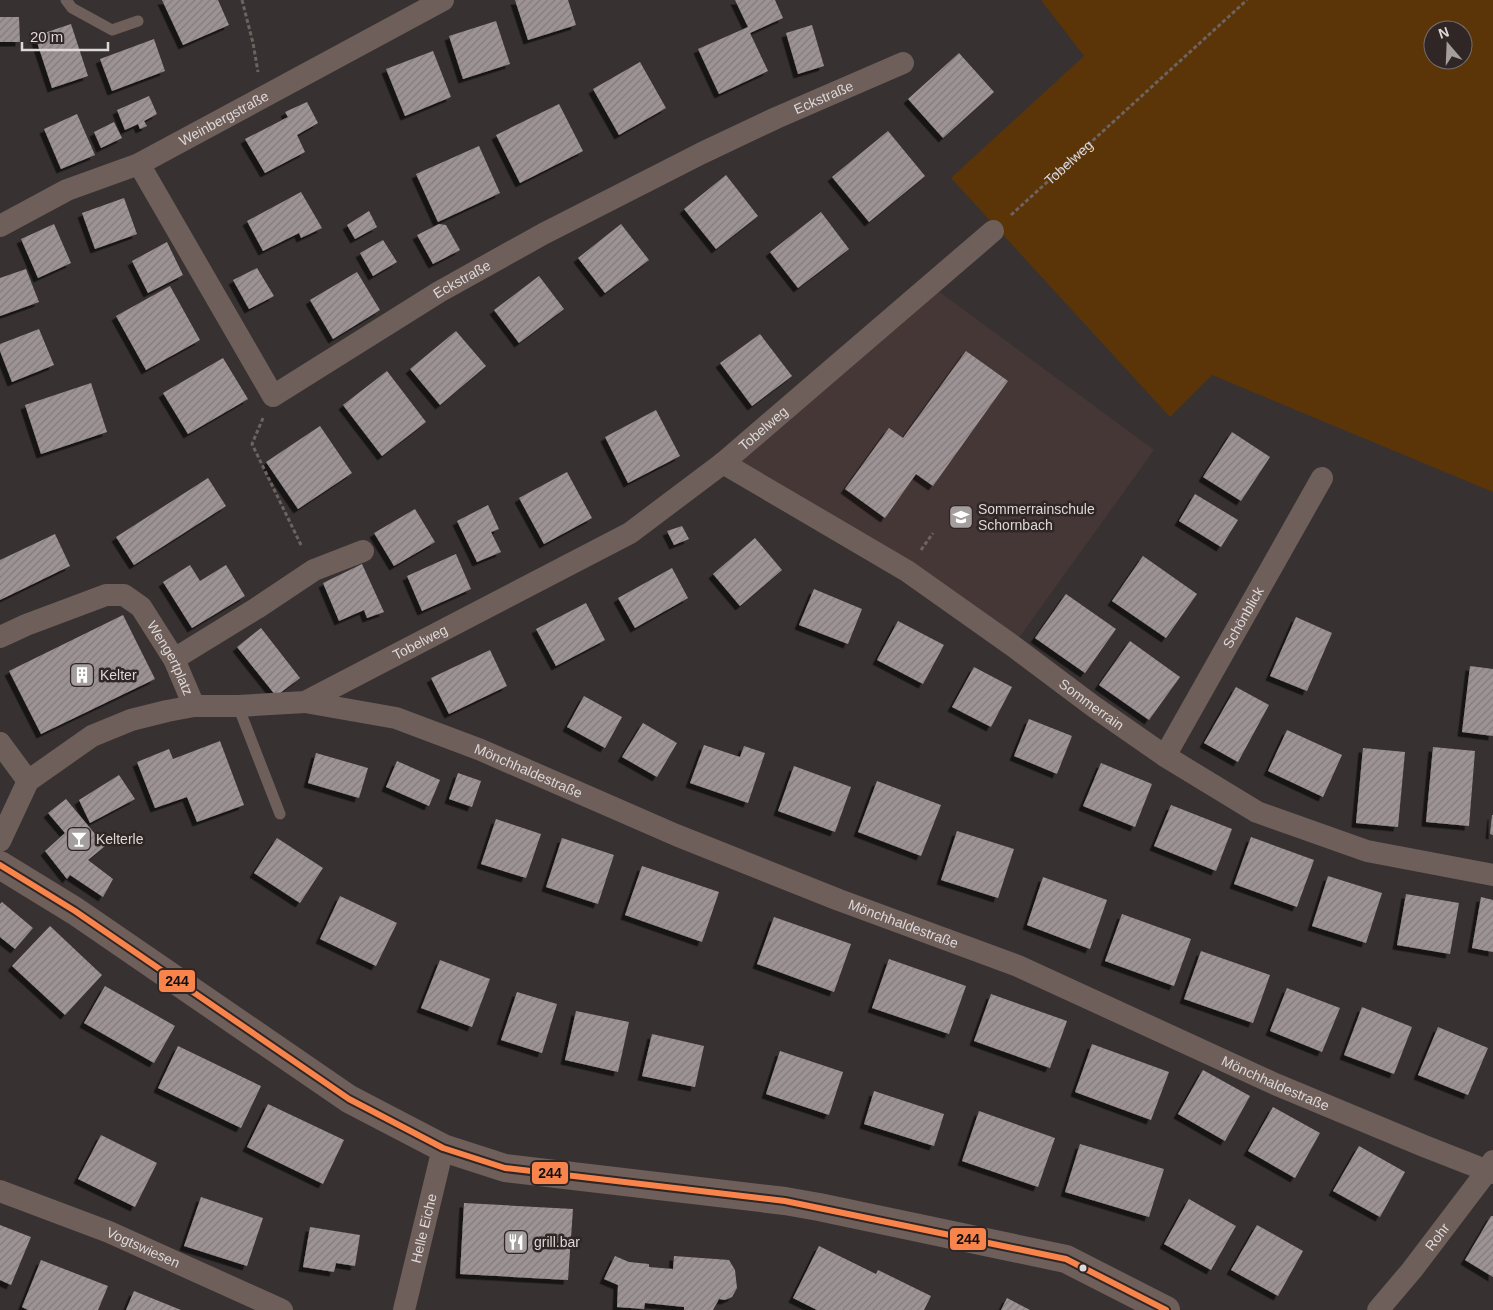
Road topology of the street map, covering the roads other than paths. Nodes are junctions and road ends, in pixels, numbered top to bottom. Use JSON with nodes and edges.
{"nodes":[{"id":1,"x":66,"y":0,"type":"edge"},
{"id":2,"x":443,"y":0,"type":"edge"},
{"id":3,"x":138,"y":21,"type":"dead end"},
{"id":4,"x":903,"y":63,"type":"dead end"},
{"id":5,"x":139,"y":164,"type":"junction"},
{"id":6,"x":0,"y":225,"type":"edge"},
{"id":7,"x":993,"y":231,"type":"road end"},
{"id":8,"x":724,"y":462,"type":"junction"},
{"id":9,"x":1322,"y":478,"type":"dead end"},
{"id":10,"x":363,"y":551,"type":"dead end"},
{"id":11,"x":0,"y":637,"type":"edge"},
{"id":12,"x":174,"y":659,"type":"junction"},
{"id":13,"x":305,"y":702,"type":"junction"},
{"id":14,"x":194,"y":706,"type":"junction"},
{"id":15,"x":238,"y":706,"type":"junction"},
{"id":16,"x":0,"y":742,"type":"edge"},
{"id":17,"x":1165,"y":756,"type":"junction"},
{"id":18,"x":28,"y":781,"type":"junction"},
{"id":19,"x":280,"y":814,"type":"dead end"},
{"id":20,"x":0,"y":841,"type":"edge"},
{"id":21,"x":0,"y":865,"type":"edge"},
{"id":22,"x":1493,"y":875,"type":"edge"},
{"id":23,"x":443,"y":1148,"type":"junction"},
{"id":24,"x":1491,"y":1168,"type":"edge"},
{"id":25,"x":0,"y":1191,"type":"edge"},
{"id":26,"x":282,"y":1310,"type":"edge"},
{"id":27,"x":404,"y":1310,"type":"edge"},
{"id":28,"x":1166,"y":1310,"type":"edge"},
{"id":29,"x":1378,"y":1310,"type":"edge"}],
"edges":[{"from":1,"to":3,"type":"lane"},
{"from":2,"to":5,"type":"street","name":"Weinbergstraße"},
{"from":4,"to":5,"type":"street","name":"Eckstraße"},
{"from":5,"to":6,"type":"street","name":"Weinbergstraße"},
{"from":7,"to":8,"type":"street","name":"Tobelweg"},
{"from":8,"to":13,"type":"street","name":"Tobelweg"},
{"from":8,"to":17,"type":"street","name":"Sommerrain"},
{"from":9,"to":17,"type":"street","name":"Schönblick"},
{"from":10,"to":12,"type":"street"},
{"from":11,"to":12,"type":"street","name":"Wengertplatz"},
{"from":12,"to":14,"type":"street","name":"Wengertplatz"},
{"from":13,"to":15,"type":"street","name":"Tobelweg"},
{"from":13,"to":24,"type":"street","name":"Mönchhaldestraße"},
{"from":14,"to":15,"type":"street","name":"Tobelweg"},
{"from":14,"to":18,"type":"street","name":"Wengertplatz"},
{"from":15,"to":19,"type":"lane"},
{"from":16,"to":18,"type":"street"},
{"from":17,"to":22,"type":"street","name":"Sommerrain"},
{"from":18,"to":20,"type":"street","name":"Wengertplatz"},
{"from":21,"to":23,"type":"street"},
{"from":23,"to":27,"type":"street","name":"Helle Eiche"},
{"from":23,"to":28,"type":"street"},
{"from":24,"to":29,"type":"street","name":"Rohr"},
{"from":25,"to":26,"type":"street","name":"Vogtswiesen"}]}
